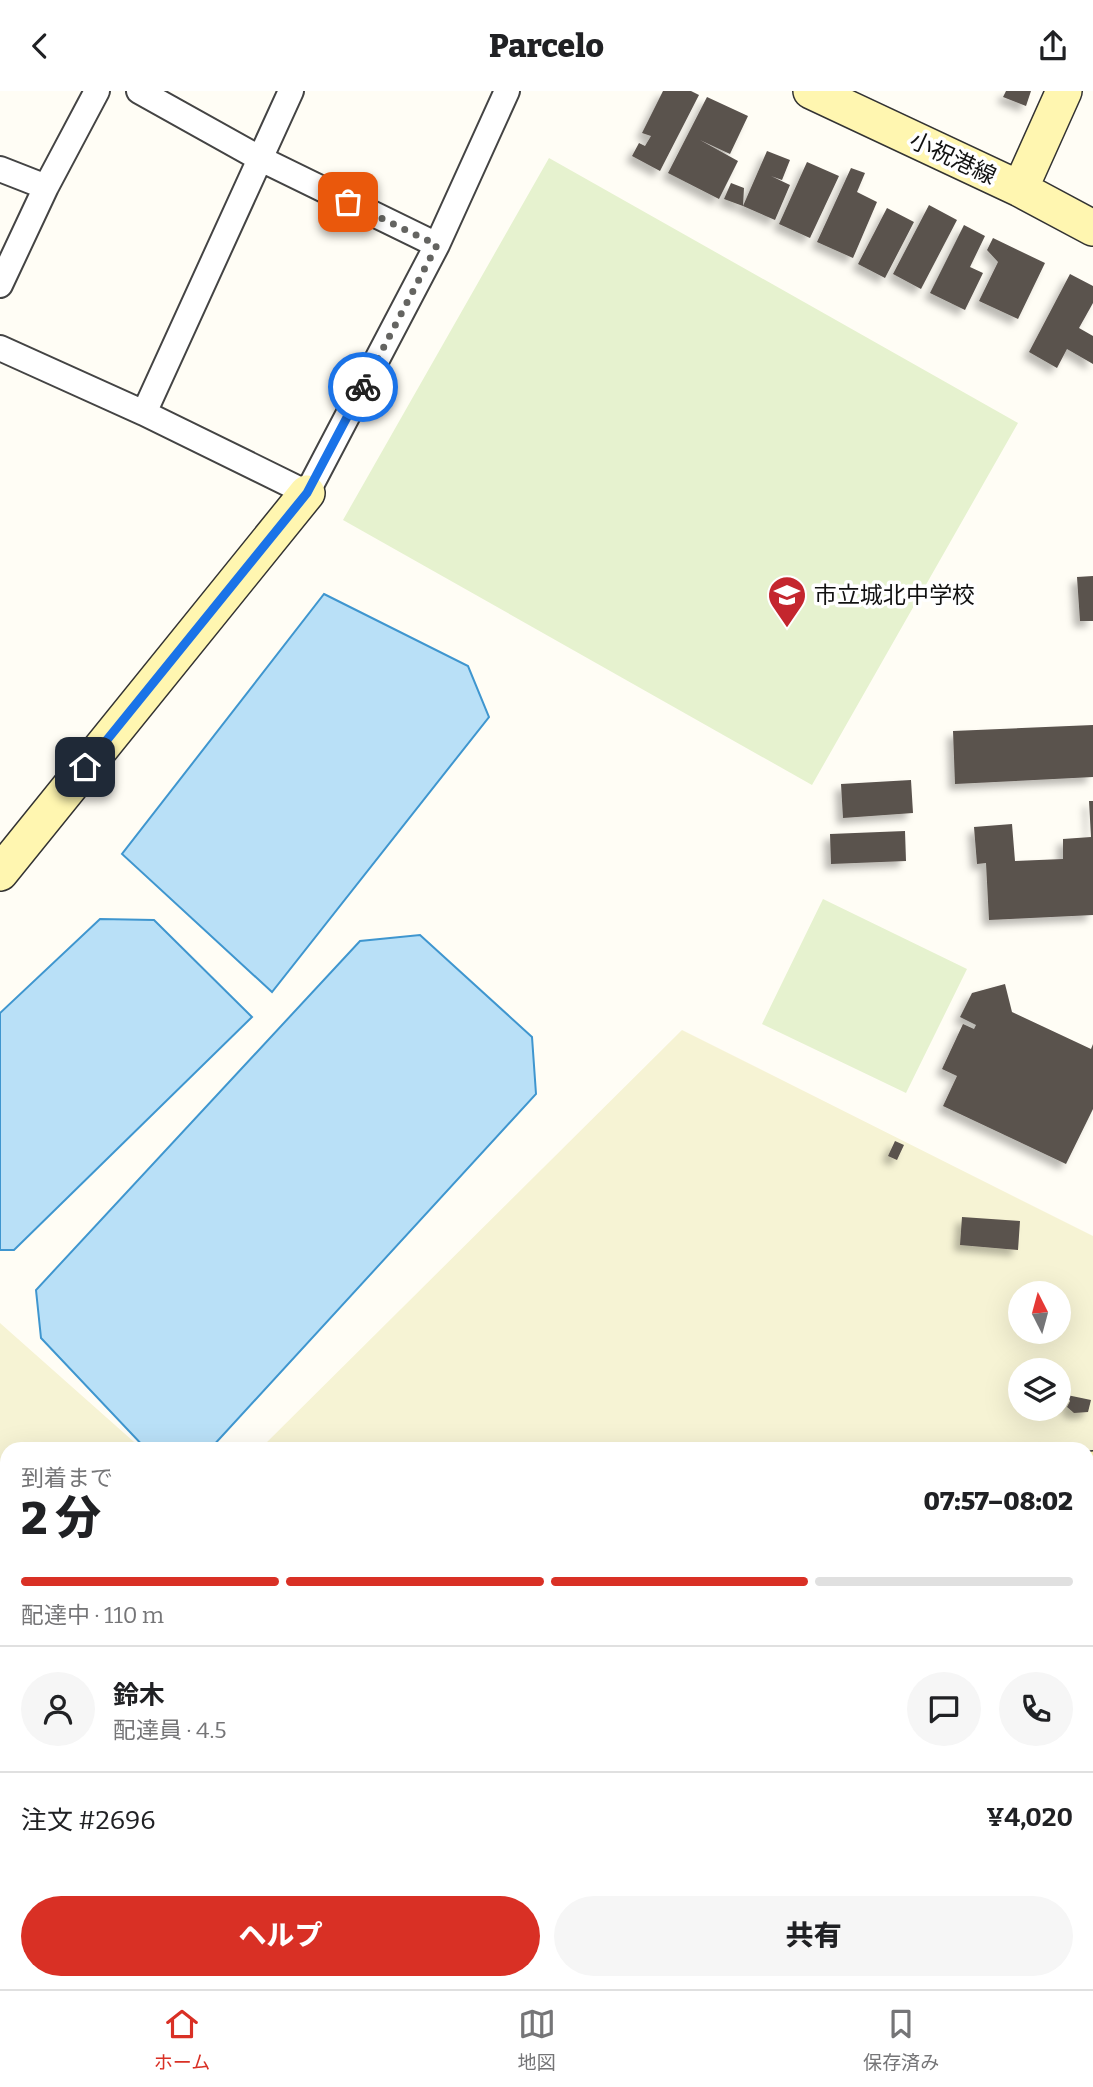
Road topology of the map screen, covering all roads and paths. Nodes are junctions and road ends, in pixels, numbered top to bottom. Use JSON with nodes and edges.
{"nodes":[{"id":1,"x":97,"y":91,"type":"edge"},
{"id":2,"x":139,"y":91,"type":"edge"},
{"id":3,"x":291,"y":91,"type":"edge"},
{"id":4,"x":508,"y":91,"type":"edge"},
{"id":5,"x":811,"y":91,"type":"edge"},
{"id":6,"x":1064,"y":91,"type":"edge"},
{"id":7,"x":259,"y":159,"type":"junction"},
{"id":8,"x":0,"y":169,"type":"edge"},
{"id":9,"x":46,"y":187,"type":"junction"},
{"id":10,"x":1020,"y":190,"type":"junction"},
{"id":11,"x":1093,"y":228,"type":"edge"},
{"id":12,"x":437,"y":245,"type":"junction"},
{"id":13,"x":0,"y":285,"type":"edge"},
{"id":14,"x":0,"y":348,"type":"edge"},
{"id":15,"x":144,"y":413,"type":"junction"},
{"id":16,"x":307,"y":493,"type":"junction"},
{"id":17,"x":0,"y":873,"type":"edge"}],
"edges":[{"from":1,"to":9,"type":"street"},
{"from":2,"to":7,"type":"street"},
{"from":3,"to":7,"type":"street"},
{"from":4,"to":12,"type":"street"},
{"from":5,"to":10,"type":"street","name":"小祝港線"},
{"from":6,"to":10,"type":"street"},
{"from":7,"to":12,"type":"street"},
{"from":7,"to":15,"type":"street"},
{"from":8,"to":9,"type":"street"},
{"from":9,"to":13,"type":"street"},
{"from":10,"to":11,"type":"street","name":"小祝港線"},
{"from":12,"to":16,"type":"street"},
{"from":14,"to":15,"type":"street"},
{"from":15,"to":16,"type":"street"},
{"from":16,"to":17,"type":"street"}]}
